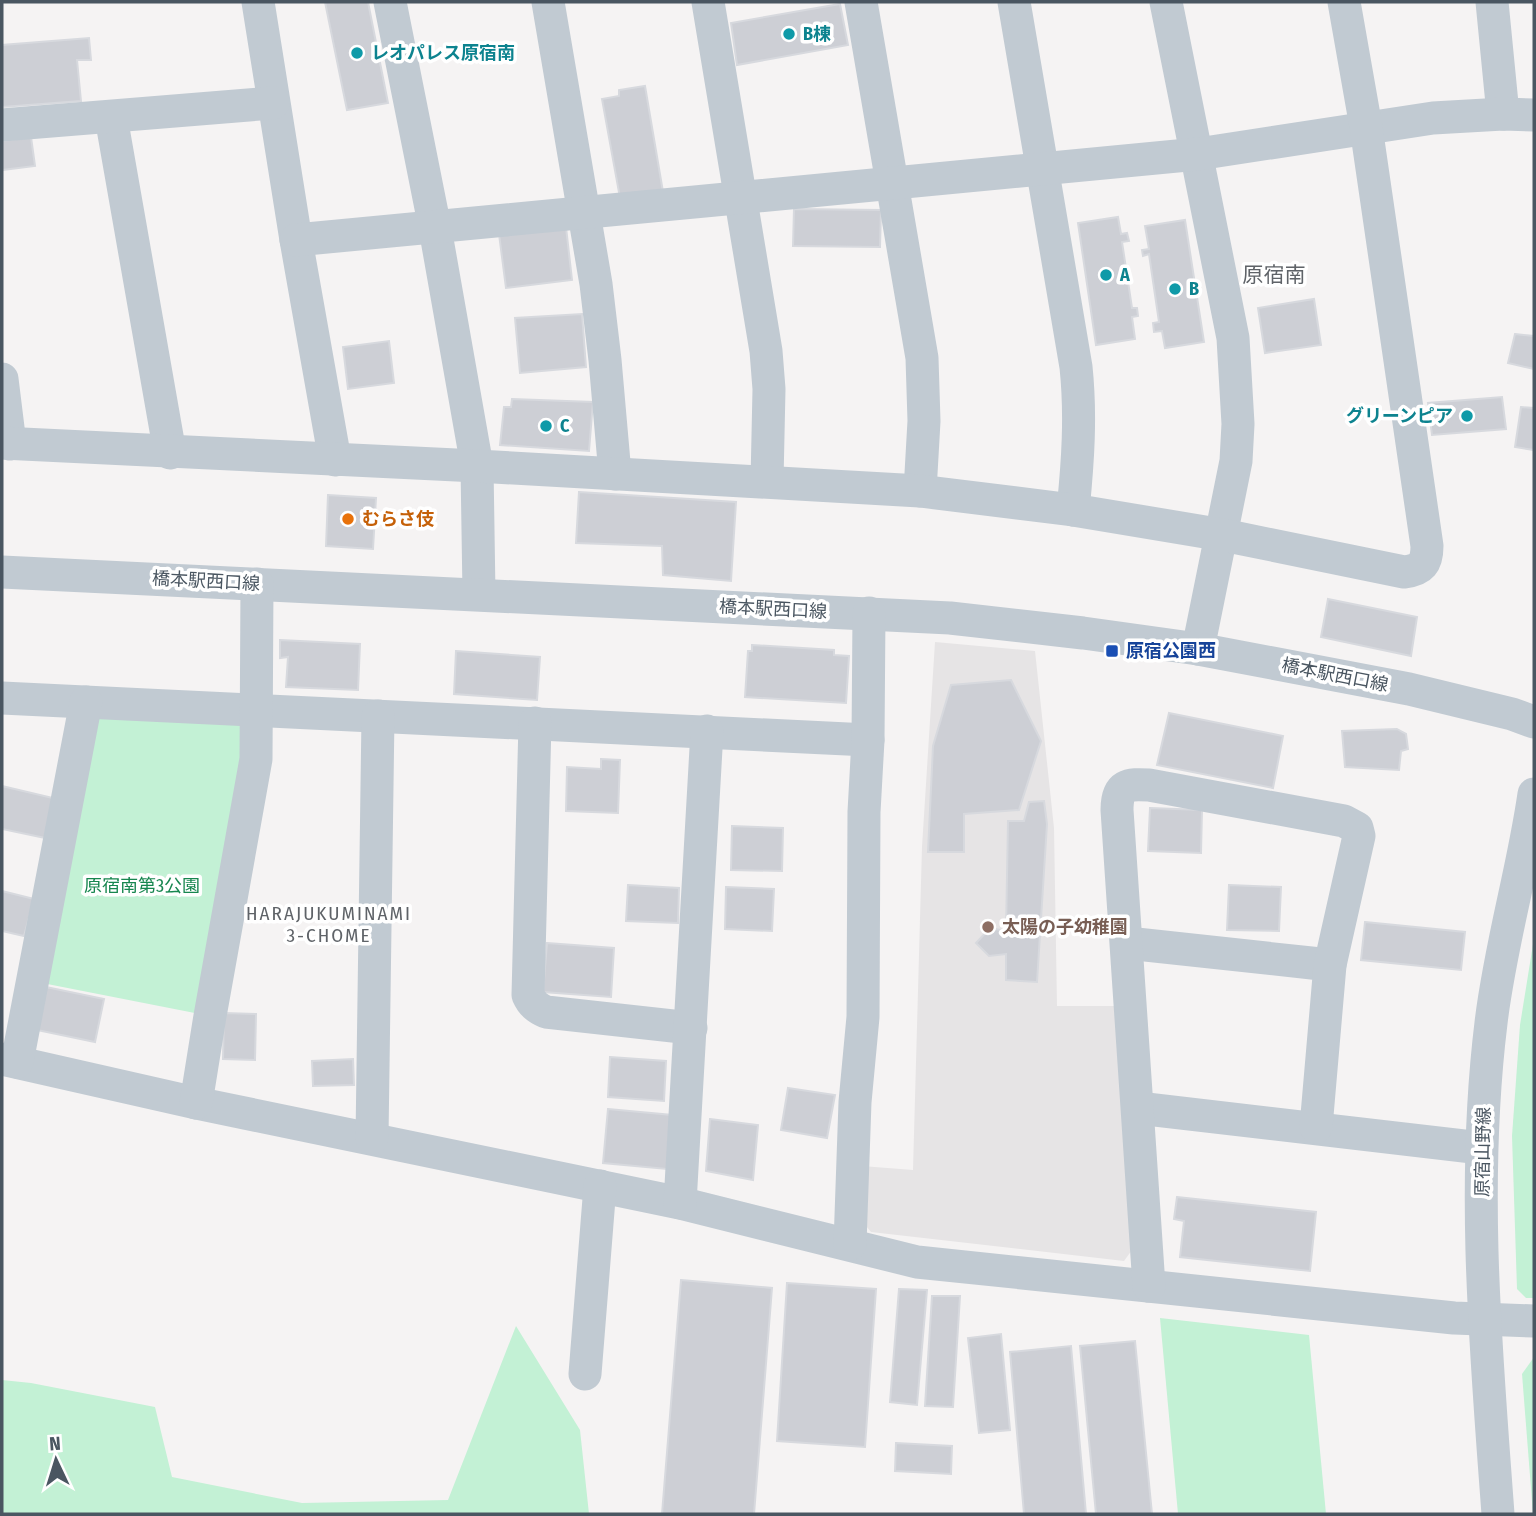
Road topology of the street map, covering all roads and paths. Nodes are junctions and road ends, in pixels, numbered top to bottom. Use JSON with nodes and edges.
{"nodes":[{"id":1,"x":258,"y":2,"type":"edge"},
{"id":2,"x":390,"y":2,"type":"edge"},
{"id":3,"x":548,"y":2,"type":"edge"},
{"id":4,"x":708,"y":2,"type":"edge"},
{"id":5,"x":862,"y":2,"type":"edge"},
{"id":6,"x":1014,"y":2,"type":"edge"},
{"id":7,"x":1166,"y":2,"type":"edge"},
{"id":8,"x":1344,"y":2,"type":"edge"},
{"id":9,"x":1492,"y":2,"type":"edge"},
{"id":10,"x":273,"y":103,"type":"junction"},
{"id":11,"x":1518,"y":115,"type":"edge"},
{"id":12,"x":111,"y":117,"type":"junction"},
{"id":13,"x":2,"y":125,"type":"edge"},
{"id":14,"x":1366,"y":127,"type":"junction"},
{"id":15,"x":1198,"y":154,"type":"junction"},
{"id":16,"x":1043,"y":168,"type":"junction"},
{"id":17,"x":893,"y":183,"type":"junction"},
{"id":18,"x":740,"y":198,"type":"junction"},
{"id":19,"x":585,"y":212,"type":"junction"},
{"id":20,"x":435,"y":228,"type":"junction"},
{"id":21,"x":296,"y":240,"type":"junction"},
{"id":22,"x":2,"y":379,"type":"edge"},
{"id":23,"x":6,"y":444,"type":"edge"},
{"id":24,"x":170,"y":453,"type":"junction"},
{"id":25,"x":335,"y":460,"type":"junction"},
{"id":26,"x":477,"y":466,"type":"junction"},
{"id":27,"x":615,"y":474,"type":"junction"},
{"id":28,"x":767,"y":481,"type":"junction"},
{"id":29,"x":920,"y":491,"type":"junction"},
{"id":30,"x":1073,"y":510,"type":"junction"},
{"id":31,"x":1223,"y":534,"type":"junction"},
{"id":32,"x":2,"y":572,"type":"edge"},
{"id":33,"x":257,"y":584,"type":"junction"},
{"id":34,"x":479,"y":594,"type":"junction"},
{"id":35,"x":869,"y":613,"type":"junction"},
{"id":36,"x":1198,"y":649,"type":"junction"},
{"id":37,"x":2,"y":698,"type":"edge"},
{"id":38,"x":86,"y":702,"type":"junction"},
{"id":39,"x":257,"y":709,"type":"junction"},
{"id":40,"x":378,"y":716,"type":"junction"},
{"id":41,"x":1534,"y":722,"type":"edge"},
{"id":42,"x":536,"y":723,"type":"junction"},
{"id":43,"x":707,"y":731,"type":"junction"},
{"id":44,"x":868,"y":740,"type":"junction"},
{"id":45,"x":1534,"y":794,"type":"edge"},
{"id":46,"x":1127,"y":943,"type":"junction"},
{"id":47,"x":1330,"y":965,"type":"junction"},
{"id":48,"x":691,"y":1028,"type":"junction"},
{"id":49,"x":9,"y":1061,"type":"edge"},
{"id":50,"x":197,"y":1103,"type":"junction"},
{"id":51,"x":1138,"y":1108,"type":"junction"},
{"id":52,"x":1316,"y":1128,"type":"junction"},
{"id":53,"x":372,"y":1138,"type":"junction"},
{"id":54,"x":1481,"y":1148,"type":"junction"},
{"id":55,"x":600,"y":1186,"type":"junction"},
{"id":56,"x":680,"y":1203,"type":"junction"},
{"id":57,"x":850,"y":1244,"type":"junction"},
{"id":58,"x":1149,"y":1286,"type":"junction"},
{"id":59,"x":1484,"y":1320,"type":"junction"},
{"id":60,"x":1534,"y":1321,"type":"edge"},
{"id":61,"x":585,"y":1374,"type":"dead end"},
{"id":62,"x":1498,"y":1514,"type":"edge"}],
"edges":[{"from":1,"to":10,"type":"street"},
{"from":2,"to":20,"type":"street"},
{"from":3,"to":19,"type":"street"},
{"from":4,"to":18,"type":"street"},
{"from":5,"to":17,"type":"street"},
{"from":6,"to":16,"type":"street"},
{"from":7,"to":15,"type":"street"},
{"from":8,"to":14,"type":"street"},
{"from":9,"to":11,"type":"street"},
{"from":10,"to":12,"type":"street"},
{"from":10,"to":21,"type":"street"},
{"from":11,"to":14,"type":"street"},
{"from":12,"to":13,"type":"street"},
{"from":12,"to":24,"type":"street"},
{"from":14,"to":15,"type":"street"},
{"from":14,"to":31,"type":"street"},
{"from":15,"to":16,"type":"street"},
{"from":15,"to":31,"type":"street"},
{"from":16,"to":17,"type":"street"},
{"from":16,"to":30,"type":"street"},
{"from":17,"to":18,"type":"street"},
{"from":17,"to":29,"type":"street"},
{"from":18,"to":19,"type":"street"},
{"from":18,"to":28,"type":"street"},
{"from":19,"to":20,"type":"street"},
{"from":19,"to":27,"type":"street"},
{"from":20,"to":21,"type":"street"},
{"from":20,"to":26,"type":"street"},
{"from":21,"to":25,"type":"street"},
{"from":22,"to":23,"type":"street"},
{"from":23,"to":24,"type":"street"},
{"from":24,"to":25,"type":"street"},
{"from":25,"to":26,"type":"street"},
{"from":26,"to":27,"type":"street"},
{"from":26,"to":34,"type":"street"},
{"from":27,"to":28,"type":"street"},
{"from":28,"to":29,"type":"street"},
{"from":29,"to":30,"type":"street"},
{"from":30,"to":31,"type":"street"},
{"from":31,"to":36,"type":"street"},
{"from":32,"to":33,"type":"street","name":"橋本駅西口線"},
{"from":33,"to":34,"type":"street","name":"橋本駅西口線"},
{"from":33,"to":39,"type":"street"},
{"from":34,"to":35,"type":"street","name":"橋本駅西口線"},
{"from":35,"to":36,"type":"street","name":"橋本駅西口線"},
{"from":35,"to":44,"type":"street"},
{"from":36,"to":41,"type":"street","name":"橋本駅西口線"},
{"from":37,"to":38,"type":"street"},
{"from":38,"to":39,"type":"street"},
{"from":38,"to":49,"type":"street"},
{"from":39,"to":40,"type":"street"},
{"from":39,"to":50,"type":"street"},
{"from":40,"to":42,"type":"street"},
{"from":40,"to":53,"type":"street"},
{"from":42,"to":43,"type":"street"},
{"from":42,"to":48,"type":"street"},
{"from":43,"to":44,"type":"street"},
{"from":43,"to":48,"type":"street"},
{"from":44,"to":57,"type":"street"},
{"from":45,"to":54,"type":"street","name":"原宿山野線"},
{"from":46,"to":47,"type":"street"},
{"from":46,"to":47,"type":"street"},
{"from":46,"to":51,"type":"street"},
{"from":47,"to":52,"type":"street"},
{"from":48,"to":56,"type":"street"},
{"from":49,"to":50,"type":"street"},
{"from":50,"to":53,"type":"street"},
{"from":51,"to":52,"type":"street"},
{"from":51,"to":58,"type":"street"},
{"from":52,"to":54,"type":"street"},
{"from":53,"to":55,"type":"street"},
{"from":54,"to":59,"type":"street","name":"原宿山野線"},
{"from":55,"to":56,"type":"street"},
{"from":55,"to":61,"type":"street"},
{"from":56,"to":57,"type":"street"},
{"from":57,"to":58,"type":"street"},
{"from":58,"to":59,"type":"street"},
{"from":59,"to":60,"type":"street"},
{"from":59,"to":62,"type":"street","name":"原宿山野線"}]}
